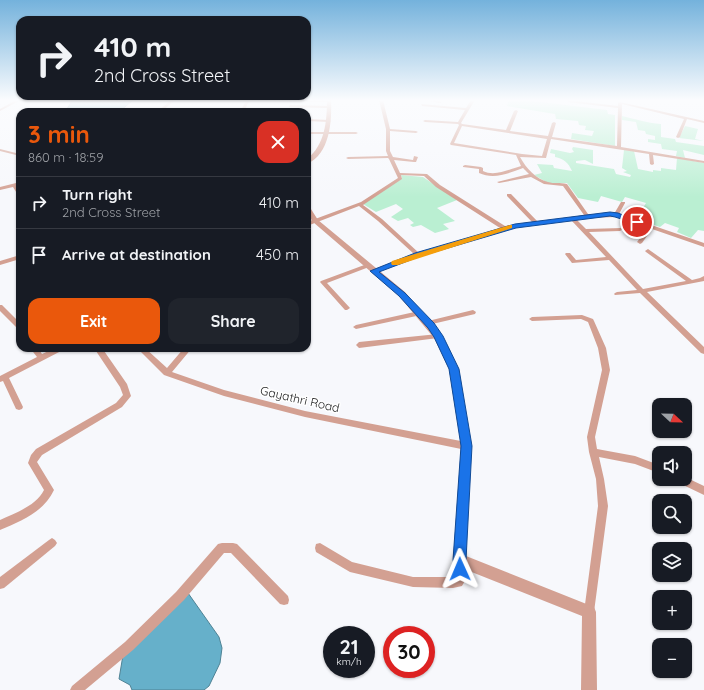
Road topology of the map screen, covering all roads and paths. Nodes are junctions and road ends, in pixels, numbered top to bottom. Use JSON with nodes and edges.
{"nodes":[{"id":1,"x":322,"y":132,"type":"edge"},
{"id":2,"x":326,"y":132,"type":"edge"},
{"id":3,"x":332,"y":132,"type":"edge"},
{"id":4,"x":388,"y":132,"type":"edge"},
{"id":5,"x":457,"y":132,"type":"edge"},
{"id":6,"x":515,"y":132,"type":"edge"},
{"id":7,"x":552,"y":132,"type":"edge"},
{"id":8,"x":619,"y":132,"type":"edge"},
{"id":9,"x":680,"y":132,"type":"edge"},
{"id":10,"x":311,"y":133,"type":"edge"},
{"id":11,"x":356,"y":133,"type":"dead end"},
{"id":12,"x":678,"y":136,"type":"dead end"},
{"id":13,"x":551,"y":138,"type":"junction"},
{"id":14,"x":619,"y":148,"type":"junction"},
{"id":15,"x":0,"y":150,"type":"edge"},
{"id":16,"x":652,"y":153,"type":"junction"},
{"id":17,"x":16,"y":154,"type":"edge"},
{"id":18,"x":522,"y":155,"type":"junction"},
{"id":19,"x":390,"y":157,"type":"junction"},
{"id":20,"x":416,"y":157,"type":"dead end"},
{"id":21,"x":348,"y":158,"type":"dead end"},
{"id":22,"x":311,"y":160,"type":"edge"},
{"id":23,"x":704,"y":162,"type":"edge"},
{"id":24,"x":652,"y":164,"type":"dead end"},
{"id":25,"x":465,"y":166,"type":"dead end"},
{"id":26,"x":523,"y":167,"type":"junction"},
{"id":27,"x":398,"y":174,"type":"junction"},
{"id":28,"x":532,"y":175,"type":"junction"},
{"id":29,"x":499,"y":182,"type":"dead end"},
{"id":30,"x":14,"y":185,"type":"joint"},
{"id":31,"x":16,"y":188,"type":"edge"},
{"id":32,"x":0,"y":189,"type":"edge"},
{"id":33,"x":509,"y":196,"type":"dead end"},
{"id":34,"x":623,"y":203,"type":"dead end"},
{"id":35,"x":359,"y":204,"type":"junction"},
{"id":36,"x":616,"y":215,"type":"junction"},
{"id":37,"x":587,"y":216,"type":"junction"},
{"id":38,"x":572,"y":218,"type":"junction"},
{"id":39,"x":311,"y":223,"type":"edge"},
{"id":40,"x":536,"y":223,"type":"junction"},
{"id":41,"x":651,"y":227,"type":"junction"},
{"id":42,"x":504,"y":228,"type":"junction"},
{"id":43,"x":620,"y":230,"type":"dead end"},
{"id":44,"x":585,"y":231,"type":"junction"},
{"id":45,"x":640,"y":242,"type":"dead end"},
{"id":46,"x":704,"y":245,"type":"edge"},
{"id":47,"x":648,"y":252,"type":"dead end"},
{"id":48,"x":418,"y":254,"type":"junction"},
{"id":49,"x":568,"y":254,"type":"dead end"},
{"id":50,"x":16,"y":258,"type":"edge"},
{"id":51,"x":611,"y":258,"type":"junction"},
{"id":52,"x":0,"y":263,"type":"edge"},
{"id":53,"x":370,"y":268,"type":"junction"},
{"id":54,"x":704,"y":278,"type":"edge"},
{"id":55,"x":691,"y":282,"type":"junction"},
{"id":56,"x":643,"y":291,"type":"junction"},
{"id":57,"x":617,"y":294,"type":"dead end"},
{"id":58,"x":0,"y":308,"type":"edge"},
{"id":59,"x":347,"y":308,"type":"dead end"},
{"id":60,"x":474,"y":312,"type":"dead end"},
{"id":61,"x":419,"y":313,"type":"junction"},
{"id":62,"x":532,"y":318,"type":"dead end"},
{"id":63,"x":428,"y":323,"type":"junction"},
{"id":64,"x":16,"y":324,"type":"edge"},
{"id":65,"x":356,"y":327,"type":"dead end"},
{"id":66,"x":438,"y":336,"type":"junction"},
{"id":67,"x":359,"y":345,"type":"dead end"},
{"id":68,"x":704,"y":351,"type":"edge"},
{"id":69,"x":37,"y":352,"type":"edge"},
{"id":70,"x":53,"y":352,"type":"edge"},
{"id":71,"x":101,"y":352,"type":"edge"},
{"id":72,"x":145,"y":352,"type":"edge"},
{"id":73,"x":185,"y":352,"type":"edge"},
{"id":74,"x":41,"y":358,"type":"junction"},
{"id":75,"x":167,"y":373,"type":"junction"},
{"id":76,"x":3,"y":378,"type":"edge"},
{"id":77,"x":19,"y":407,"type":"dead end"},
{"id":78,"x":466,"y":446,"type":"junction"},
{"id":79,"x":593,"y":452,"type":"junction"},
{"id":80,"x":652,"y":466,"type":"edge"},
{"id":81,"x":692,"y":485,"type":"edge"},
{"id":82,"x":704,"y":491,"type":"edge"},
{"id":83,"x":0,"y":525,"type":"edge"},
{"id":84,"x":52,"y":543,"type":"dead end"},
{"id":85,"x":320,"y":548,"type":"dead end"},
{"id":86,"x":459,"y":560,"type":"junction"},
{"id":87,"x":0,"y":584,"type":"edge"},
{"id":88,"x":284,"y":600,"type":"dead end"},
{"id":89,"x":589,"y":612,"type":"junction"},
{"id":90,"x":76,"y":690,"type":"edge"},
{"id":91,"x":589,"y":690,"type":"edge"}],
"edges":[{"from":1,"to":10,"type":"street"},
{"from":2,"to":22,"type":"street"},
{"from":3,"to":11,"type":"street"},
{"from":4,"to":19,"type":"street"},
{"from":5,"to":18,"type":"street"},
{"from":6,"to":13,"type":"street"},
{"from":7,"to":13,"type":"street"},
{"from":8,"to":14,"type":"street"},
{"from":9,"to":12,"type":"street"},
{"from":13,"to":14,"type":"street"},
{"from":13,"to":18,"type":"street"},
{"from":14,"to":16,"type":"street"},
{"from":15,"to":17,"type":"street"},
{"from":16,"to":23,"type":"street"},
{"from":16,"to":24,"type":"street"},
{"from":18,"to":26,"type":"street"},
{"from":19,"to":20,"type":"street"},
{"from":19,"to":21,"type":"street"},
{"from":19,"to":27,"type":"street"},
{"from":25,"to":26,"type":"street"},
{"from":26,"to":28,"type":"street"},
{"from":27,"to":35,"type":"street"},
{"from":27,"to":42,"type":"street"},
{"from":28,"to":29,"type":"street"},
{"from":28,"to":37,"type":"street"},
{"from":30,"to":31,"type":"street"},
{"from":30,"to":32,"type":"street"},
{"from":33,"to":40,"type":"street"},
{"from":34,"to":36,"type":"street"},
{"from":35,"to":39,"type":"street"},
{"from":35,"to":48,"type":"street"},
{"from":36,"to":37,"type":"street"},
{"from":36,"to":41,"type":"street"},
{"from":37,"to":38,"type":"street"},
{"from":38,"to":40,"type":"street"},
{"from":38,"to":44,"type":"street"},
{"from":39,"to":53,"type":"street"},
{"from":40,"to":42,"type":"street"},
{"from":41,"to":45,"type":"street"},
{"from":41,"to":46,"type":"street"},
{"from":42,"to":48,"type":"street"},
{"from":43,"to":44,"type":"street"},
{"from":44,"to":51,"type":"street"},
{"from":47,"to":55,"type":"street"},
{"from":48,"to":53,"type":"street"},
{"from":49,"to":51,"type":"street"},
{"from":50,"to":52,"type":"street"},
{"from":51,"to":56,"type":"street"},
{"from":53,"to":59,"type":"street"},
{"from":53,"to":61,"type":"street"},
{"from":54,"to":55,"type":"street"},
{"from":55,"to":56,"type":"street"},
{"from":56,"to":57,"type":"street"},
{"from":56,"to":68,"type":"street"},
{"from":58,"to":64,"type":"street"},
{"from":60,"to":63,"type":"street"},
{"from":61,"to":63,"type":"street"},
{"from":61,"to":65,"type":"street"},
{"from":62,"to":79,"type":"street"},
{"from":63,"to":66,"type":"street"},
{"from":66,"to":67,"type":"street"},
{"from":66,"to":78,"type":"street"},
{"from":69,"to":74,"type":"street"},
{"from":70,"to":74,"type":"street"},
{"from":71,"to":83,"type":"street"},
{"from":72,"to":75,"type":"street","name":"Gayathri Road"},
{"from":73,"to":75,"type":"street"},
{"from":74,"to":76,"type":"street"},
{"from":75,"to":78,"type":"street","name":"Gayathri Road"},
{"from":76,"to":77,"type":"street"},
{"from":78,"to":86,"type":"street"},
{"from":79,"to":80,"type":"street"},
{"from":79,"to":89,"type":"street"},
{"from":81,"to":82,"type":"street"},
{"from":84,"to":87,"type":"street"},
{"from":85,"to":86,"type":"street"},
{"from":86,"to":89,"type":"street"},
{"from":88,"to":90,"type":"street"},
{"from":89,"to":91,"type":"street"}]}
